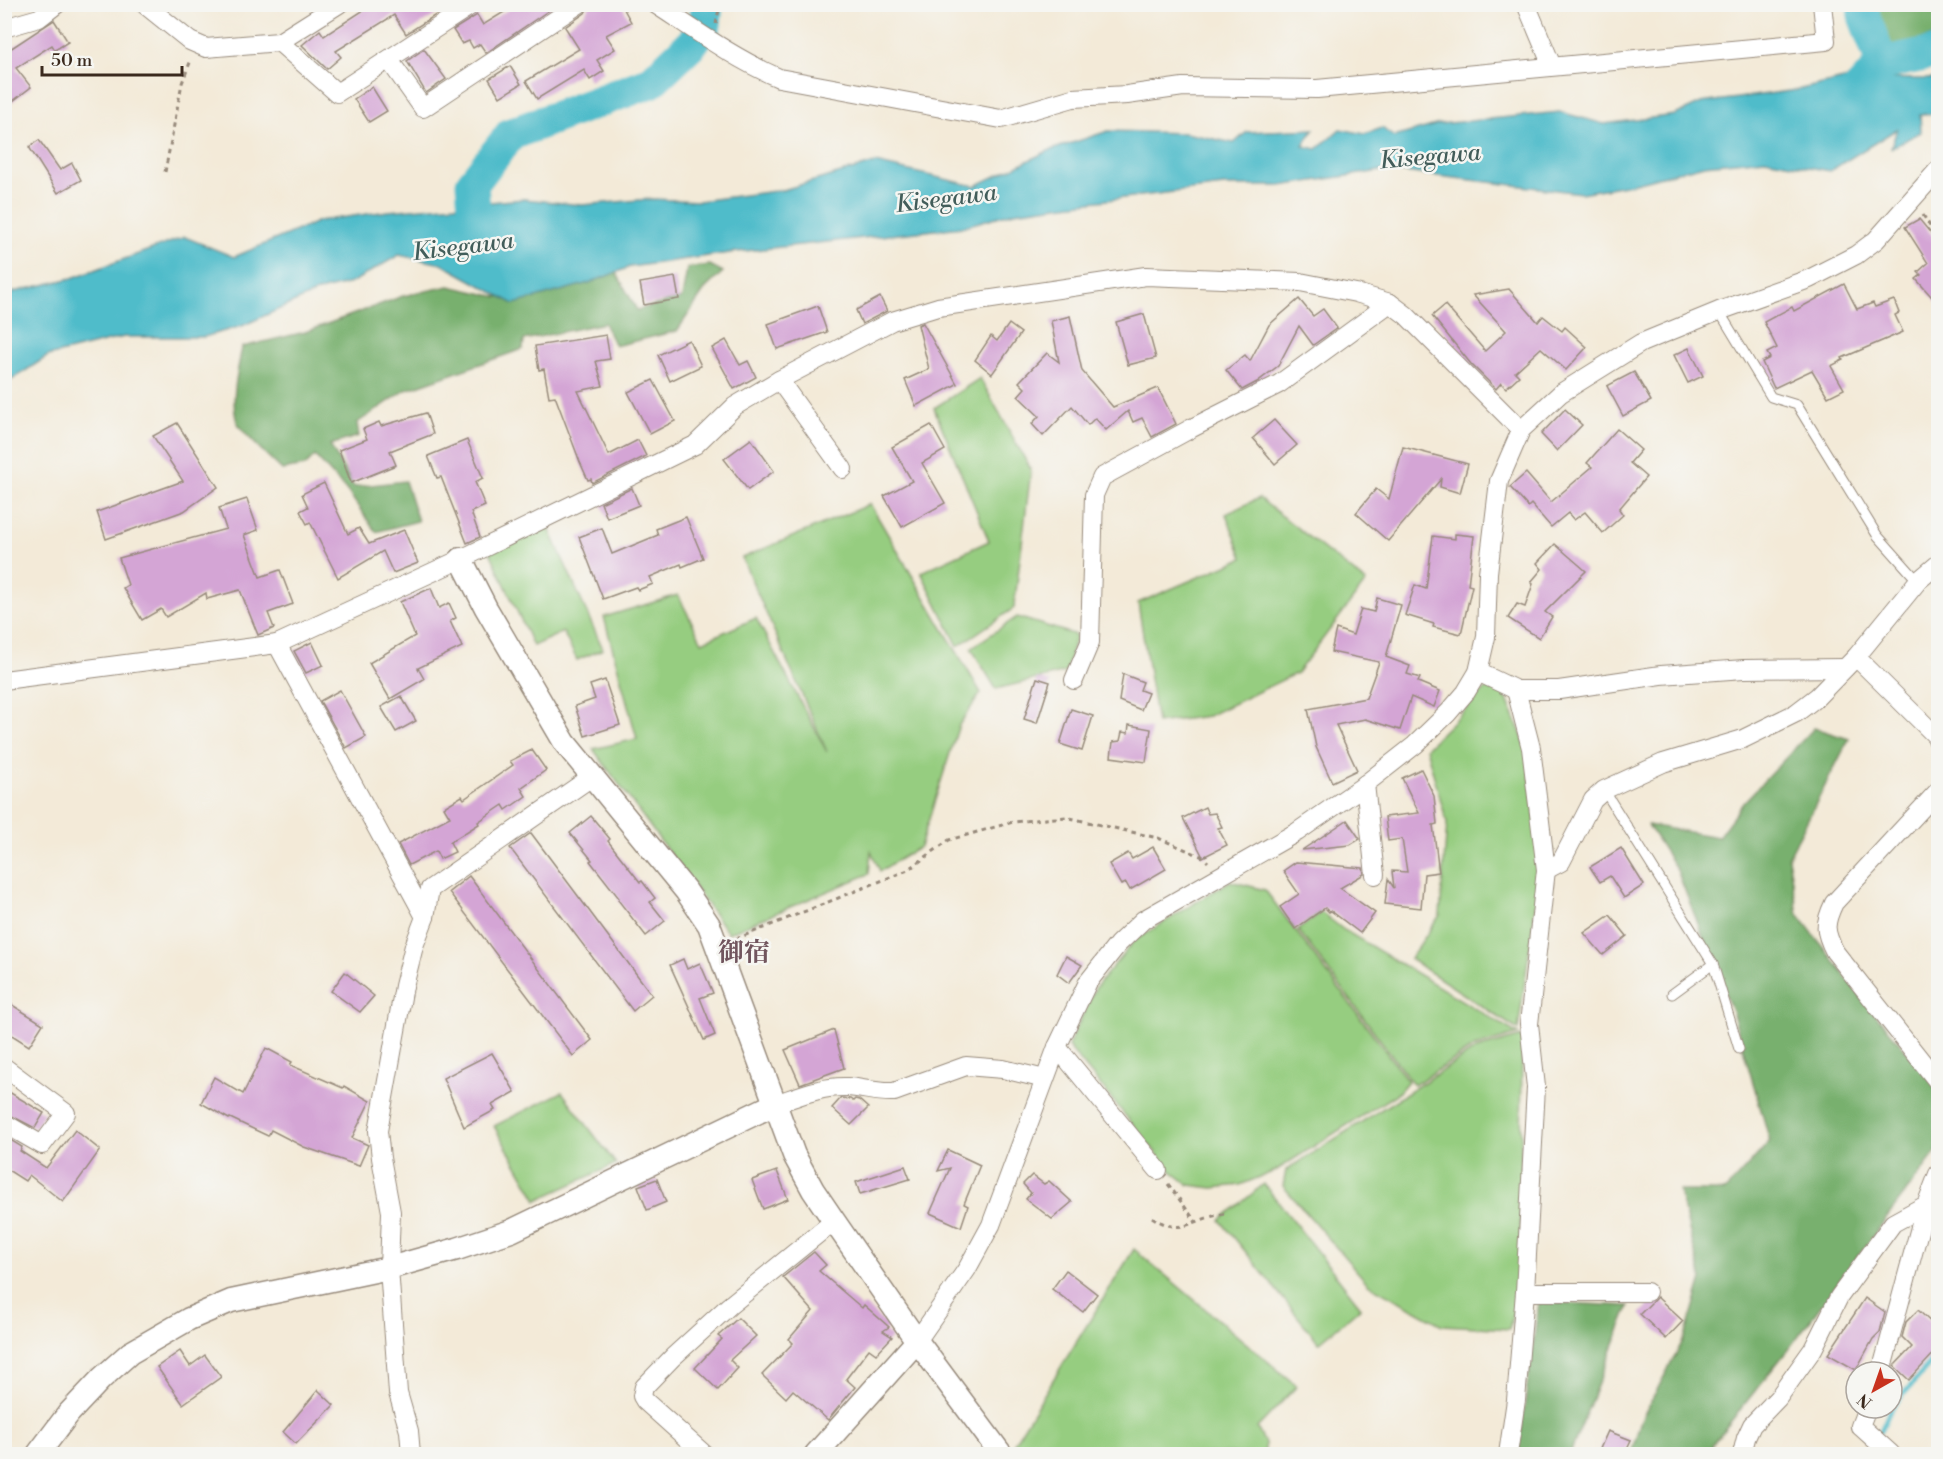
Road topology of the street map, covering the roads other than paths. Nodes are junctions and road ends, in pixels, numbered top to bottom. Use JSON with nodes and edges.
{"nodes":[{"id":1,"x":57,"y":4,"type":"edge"},
{"id":2,"x":144,"y":4,"type":"edge"},
{"id":3,"x":339,"y":4,"type":"edge"},
{"id":4,"x":473,"y":4,"type":"edge"},
{"id":5,"x":579,"y":4,"type":"edge"},
{"id":6,"x":655,"y":4,"type":"edge"},
{"id":7,"x":1526,"y":4,"type":"edge"},
{"id":8,"x":1822,"y":4,"type":"edge"},
{"id":9,"x":4,"y":28,"type":"edge"},
{"id":10,"x":279,"y":42,"type":"junction"},
{"id":11,"x":389,"y":60,"type":"junction"},
{"id":12,"x":1552,"y":66,"type":"junction"},
{"id":13,"x":1938,"y":170,"type":"edge"},
{"id":14,"x":1390,"y":303,"type":"junction"},
{"id":15,"x":1719,"y":311,"type":"junction"},
{"id":16,"x":779,"y":380,"type":"junction"},
{"id":17,"x":1521,"y":430,"type":"junction"},
{"id":18,"x":843,"y":469,"type":"dead end"},
{"id":19,"x":461,"y":559,"type":"junction"},
{"id":20,"x":1937,"y":566,"type":"edge"},
{"id":21,"x":1918,"y":581,"type":"junction"},
{"id":22,"x":277,"y":644,"type":"junction"},
{"id":23,"x":1850,"y":663,"type":"junction"},
{"id":24,"x":1478,"y":672,"type":"junction"},
{"id":25,"x":4,"y":680,"type":"edge"},
{"id":26,"x":1074,"y":680,"type":"dead end"},
{"id":27,"x":1516,"y":690,"type":"junction"},
{"id":28,"x":1938,"y":741,"type":"edge"},
{"id":29,"x":592,"y":776,"type":"junction"},
{"id":30,"x":1365,"y":783,"type":"junction"},
{"id":31,"x":1604,"y":790,"type":"junction"},
{"id":32,"x":1938,"y":791,"type":"edge"},
{"id":33,"x":1546,"y":870,"type":"junction"},
{"id":34,"x":1375,"y":875,"type":"dead end"},
{"id":35,"x":425,"y":917,"type":"junction"},
{"id":36,"x":1713,"y":963,"type":"junction"},
{"id":37,"x":1672,"y":994,"type":"dead end"},
{"id":38,"x":1057,"y":1047,"type":"junction"},
{"id":39,"x":1739,"y":1049,"type":"dead end"},
{"id":40,"x":4,"y":1066,"type":"edge"},
{"id":41,"x":1045,"y":1079,"type":"junction"},
{"id":42,"x":1938,"y":1082,"type":"edge"},
{"id":43,"x":775,"y":1104,"type":"junction"},
{"id":44,"x":4,"y":1123,"type":"edge"},
{"id":45,"x":1158,"y":1170,"type":"road end"},
{"id":46,"x":1938,"y":1174,"type":"edge"},
{"id":47,"x":1926,"y":1205,"type":"junction"},
{"id":48,"x":834,"y":1221,"type":"junction"},
{"id":49,"x":389,"y":1268,"type":"junction"},
{"id":50,"x":1525,"y":1292,"type":"junction"},
{"id":51,"x":1647,"y":1292,"type":"dead end"},
{"id":52,"x":917,"y":1341,"type":"junction"},
{"id":53,"x":1884,"y":1360,"type":"edge"},
{"id":54,"x":1862,"y":1420,"type":"edge"},
{"id":55,"x":38,"y":1455,"type":"edge"},
{"id":56,"x":411,"y":1455,"type":"edge"},
{"id":57,"x":704,"y":1455,"type":"edge"},
{"id":58,"x":816,"y":1455,"type":"edge"},
{"id":59,"x":1000,"y":1455,"type":"edge"},
{"id":60,"x":1508,"y":1455,"type":"edge"},
{"id":61,"x":1742,"y":1455,"type":"edge"},
{"id":62,"x":1891,"y":1455,"type":"edge"}],
"edges":[{"from":1,"to":9,"type":"street"},
{"from":2,"to":10,"type":"street"},
{"from":3,"to":10,"type":"street"},
{"from":4,"to":11,"type":"street"},
{"from":5,"to":11,"type":"street"},
{"from":6,"to":12,"type":"street"},
{"from":7,"to":12,"type":"street"},
{"from":8,"to":12,"type":"street"},
{"from":10,"to":11,"type":"street"},
{"from":13,"to":15,"type":"street"},
{"from":14,"to":16,"type":"street"},
{"from":14,"to":17,"type":"street"},
{"from":14,"to":26,"type":"street"},
{"from":15,"to":17,"type":"street"},
{"from":15,"to":21,"type":"lane"},
{"from":16,"to":18,"type":"street"},
{"from":16,"to":19,"type":"street"},
{"from":17,"to":24,"type":"street"},
{"from":19,"to":22,"type":"street"},
{"from":19,"to":29,"type":"street"},
{"from":20,"to":21,"type":"street"},
{"from":21,"to":23,"type":"street"},
{"from":22,"to":25,"type":"street"},
{"from":22,"to":35,"type":"street"},
{"from":23,"to":27,"type":"street"},
{"from":23,"to":28,"type":"street"},
{"from":23,"to":31,"type":"street"},
{"from":24,"to":27,"type":"street"},
{"from":24,"to":30,"type":"street"},
{"from":27,"to":33,"type":"street"},
{"from":29,"to":35,"type":"street"},
{"from":29,"to":43,"type":"street"},
{"from":30,"to":34,"type":"street"},
{"from":30,"to":38,"type":"street"},
{"from":31,"to":33,"type":"street"},
{"from":31,"to":36,"type":"lane"},
{"from":32,"to":42,"type":"street"},
{"from":33,"to":50,"type":"street"},
{"from":35,"to":49,"type":"street"},
{"from":36,"to":37,"type":"lane"},
{"from":36,"to":39,"type":"lane"},
{"from":38,"to":41,"type":"street"},
{"from":38,"to":45,"type":"street"},
{"from":40,"to":44,"type":"street"},
{"from":41,"to":43,"type":"street"},
{"from":41,"to":52,"type":"street"},
{"from":43,"to":48,"type":"street"},
{"from":43,"to":49,"type":"street"},
{"from":46,"to":47,"type":"street"},
{"from":47,"to":53,"type":"street"},
{"from":47,"to":61,"type":"street"},
{"from":48,"to":52,"type":"street"},
{"from":48,"to":57,"type":"street"},
{"from":49,"to":55,"type":"street"},
{"from":49,"to":56,"type":"street"},
{"from":50,"to":51,"type":"street"},
{"from":50,"to":60,"type":"street"},
{"from":52,"to":58,"type":"street"},
{"from":52,"to":59,"type":"street"},
{"from":54,"to":62,"type":"street"}]}
